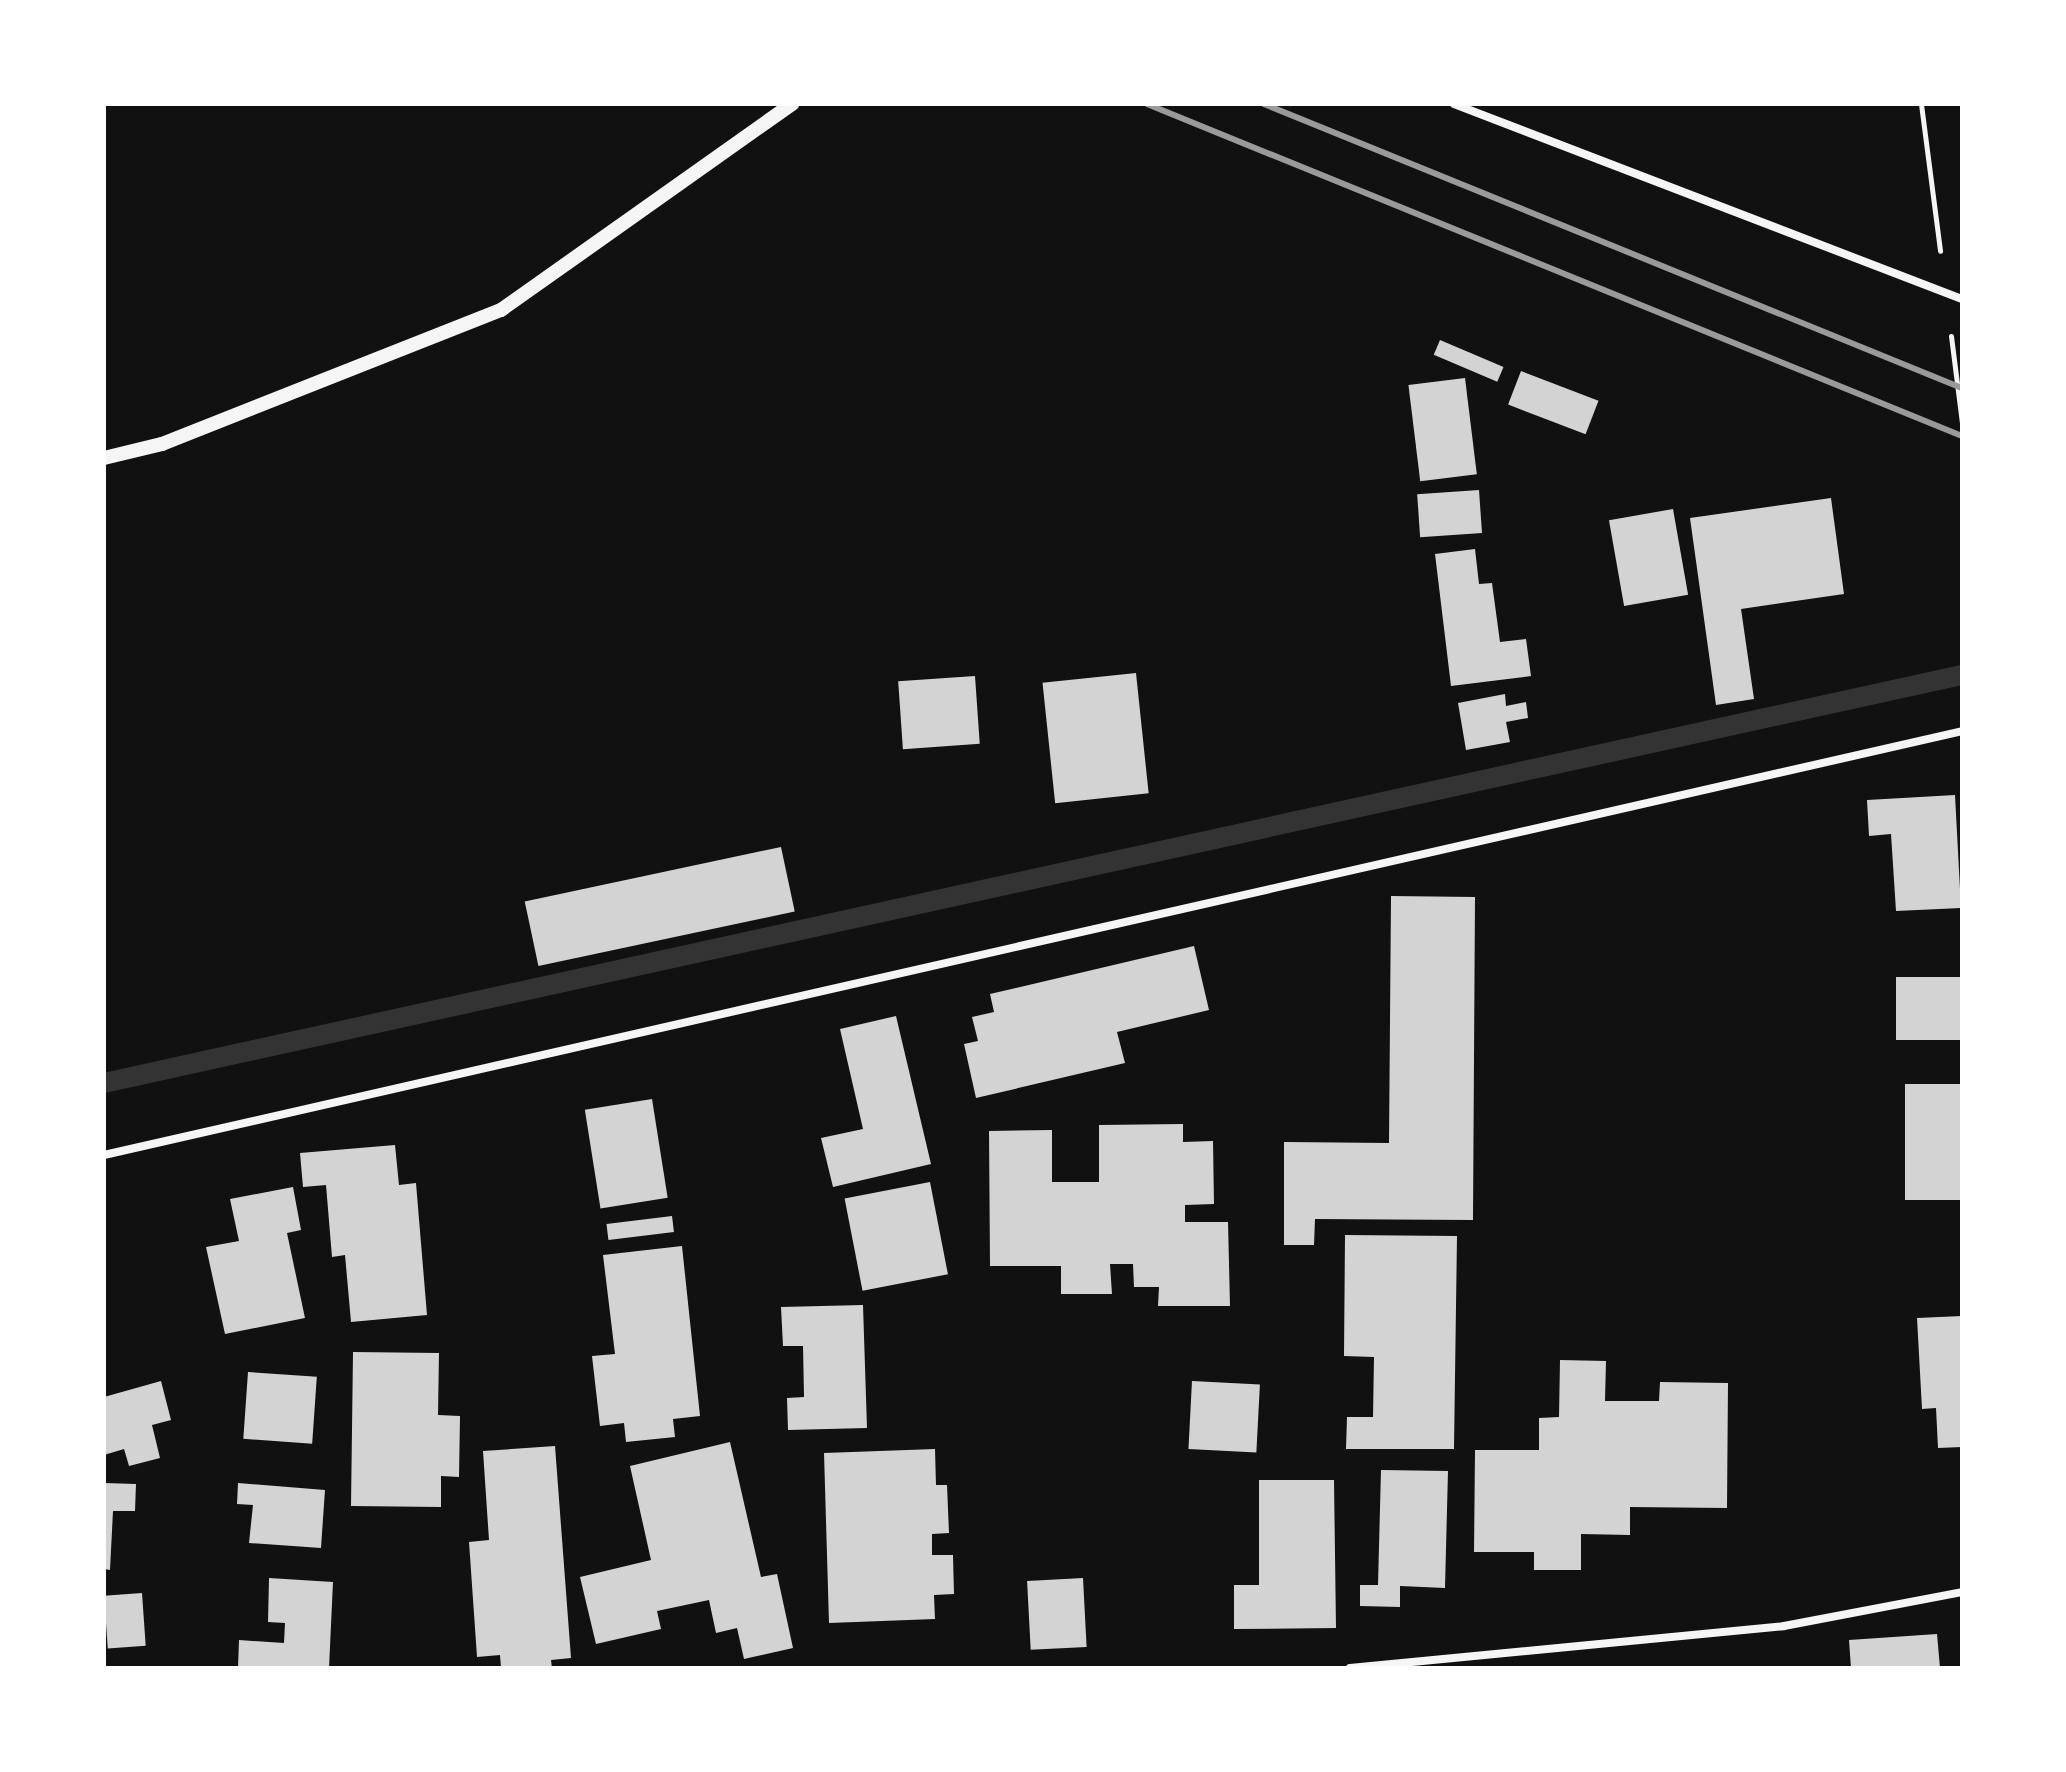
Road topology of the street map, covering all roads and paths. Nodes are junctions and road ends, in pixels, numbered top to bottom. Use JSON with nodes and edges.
{"nodes":[{"id":1,"x":792,"y":104,"type":"edge"},
{"id":2,"x":1454,"y":104,"type":"edge"},
{"id":3,"x":1962,"y":299,"type":"edge"},
{"id":4,"x":104,"y":458,"type":"edge"},
{"id":5,"x":1962,"y":731,"type":"edge"},
{"id":6,"x":104,"y":1155,"type":"edge"},
{"id":7,"x":1962,"y":1592,"type":"edge"},
{"id":8,"x":1350,"y":1668,"type":"edge"}],
"edges":[{"from":1,"to":4,"type":"street"},
{"from":2,"to":3,"type":"street"},
{"from":5,"to":6,"type":"street"},
{"from":7,"to":8,"type":"street"}]}
